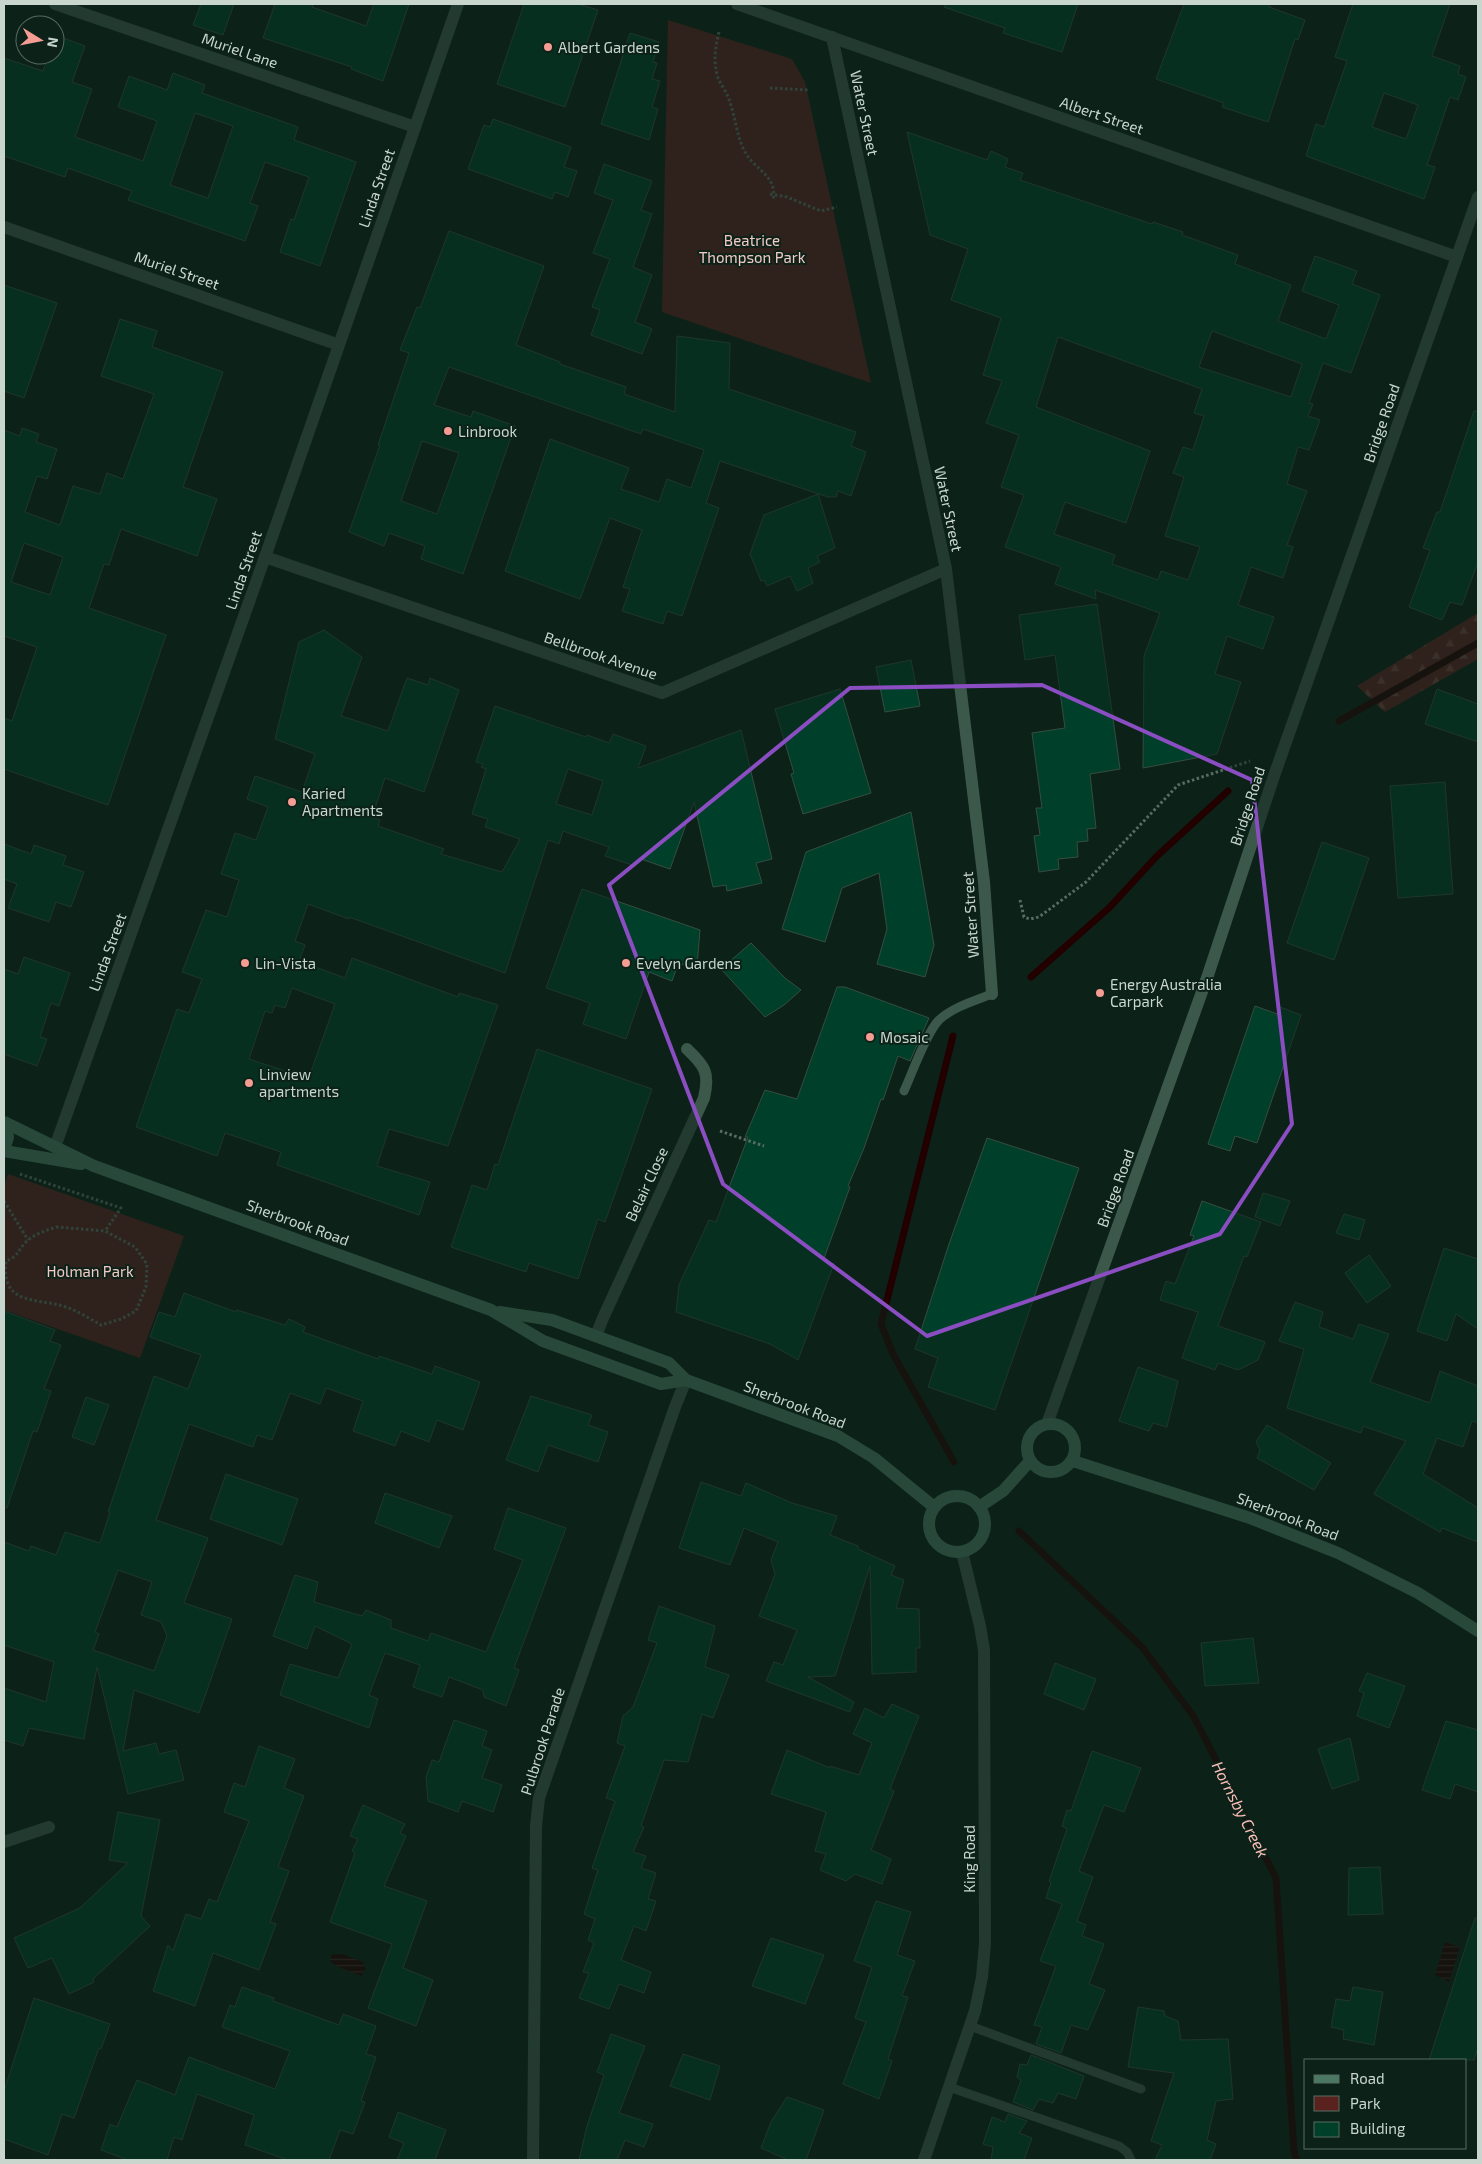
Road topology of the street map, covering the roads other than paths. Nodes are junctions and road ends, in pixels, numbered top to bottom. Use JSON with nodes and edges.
{"nodes":[{"id":1,"x":55,"y":4,"type":"edge"},
{"id":2,"x":458,"y":4,"type":"edge"},
{"id":3,"x":738,"y":4,"type":"edge"},
{"id":4,"x":832,"y":37,"type":"junction"},
{"id":5,"x":415,"y":128,"type":"junction"},
{"id":6,"x":1478,"y":197,"type":"edge"},
{"id":7,"x":4,"y":227,"type":"edge"},
{"id":8,"x":1457,"y":257,"type":"junction"},
{"id":9,"x":339,"y":345,"type":"junction"},
{"id":10,"x":265,"y":556,"type":"junction"},
{"id":11,"x":946,"y":569,"type":"junction"},
{"id":12,"x":992,"y":994,"type":"joint"},
{"id":13,"x":687,"y":1049,"type":"dead end"},
{"id":14,"x":904,"y":1091,"type":"dead end"},
{"id":15,"x":4,"y":1122,"type":"edge"},
{"id":16,"x":55,"y":1147,"type":"junction"},
{"id":17,"x":4,"y":1150,"type":"edge"},
{"id":18,"x":94,"y":1166,"type":"junction"},
{"id":19,"x":491,"y":1310,"type":"junction"},
{"id":20,"x":596,"y":1336,"type":"junction"},
{"id":21,"x":686,"y":1380,"type":"junction"},
{"id":22,"x":1047,"y":1424,"type":"junction"},
{"id":23,"x":1030,"y":1461,"type":"junction"},
{"id":24,"x":1073,"y":1461,"type":"junction"},
{"id":25,"x":934,"y":1507,"type":"junction"},
{"id":26,"x":979,"y":1507,"type":"junction"},
{"id":27,"x":962,"y":1552,"type":"junction"},
{"id":28,"x":1478,"y":1631,"type":"edge"},
{"id":29,"x":49,"y":1826,"type":"dead end"},
{"id":30,"x":4,"y":1842,"type":"edge"},
{"id":31,"x":970,"y":2026,"type":"junction"},
{"id":32,"x":949,"y":2087,"type":"junction"},
{"id":33,"x":1141,"y":2089,"type":"dead end"},
{"id":34,"x":533,"y":2160,"type":"edge"},
{"id":35,"x":924,"y":2160,"type":"edge"},
{"id":36,"x":1131,"y":2160,"type":"edge"}],
"edges":[{"from":1,"to":5,"type":"street","name":"Muriel Lane"},
{"from":2,"to":5,"type":"street","name":"Linda Street"},
{"from":3,"to":4,"type":"street","name":"Albert Street"},
{"from":4,"to":8,"type":"street","name":"Albert Street"},
{"from":4,"to":11,"type":"street","name":"Water Street"},
{"from":5,"to":9,"type":"street","name":"Linda Street"},
{"from":6,"to":8,"type":"street","name":"Bridge Road"},
{"from":7,"to":9,"type":"street","name":"Muriel Street"},
{"from":8,"to":22,"type":"street","name":"Bridge Road"},
{"from":9,"to":10,"type":"street","name":"Linda Street"},
{"from":10,"to":11,"type":"street","name":"Bellbrook Avenue"},
{"from":10,"to":16,"type":"street","name":"Linda Street"},
{"from":11,"to":12,"type":"street","name":"Water Street"},
{"from":12,"to":14,"type":"lane"},
{"from":13,"to":20,"type":"street","name":"Belair Close"},
{"from":15,"to":16,"type":"main road","name":"Sherbrook Road"},
{"from":15,"to":17,"type":"main road","name":"Sherbrook Road"},
{"from":16,"to":18,"type":"main road","name":"Sherbrook Road"},
{"from":17,"to":18,"type":"main road","name":"Sherbrook Road"},
{"from":18,"to":19,"type":"main road","name":"Sherbrook Road"},
{"from":19,"to":20,"type":"main road","name":"Sherbrook Road"},
{"from":19,"to":21,"type":"main road","name":"Sherbrook Road"},
{"from":20,"to":21,"type":"main road","name":"Sherbrook Road"},
{"from":21,"to":25,"type":"main road","name":"Sherbrook Road"},
{"from":21,"to":34,"type":"street","name":"Pulbrook Parade"},
{"from":22,"to":23,"type":"main road"},
{"from":22,"to":24,"type":"main road"},
{"from":23,"to":24,"type":"main road"},
{"from":23,"to":26,"type":"main road"},
{"from":24,"to":28,"type":"main road","name":"Sherbrook Road"},
{"from":25,"to":26,"type":"main road"},
{"from":25,"to":27,"type":"main road"},
{"from":26,"to":27,"type":"main road"},
{"from":27,"to":31,"type":"street","name":"King Road"},
{"from":29,"to":30,"type":"street"},
{"from":31,"to":32,"type":"street","name":"King Road"},
{"from":31,"to":33,"type":"lane"},
{"from":32,"to":35,"type":"street","name":"King Road"},
{"from":32,"to":36,"type":"lane"}]}
